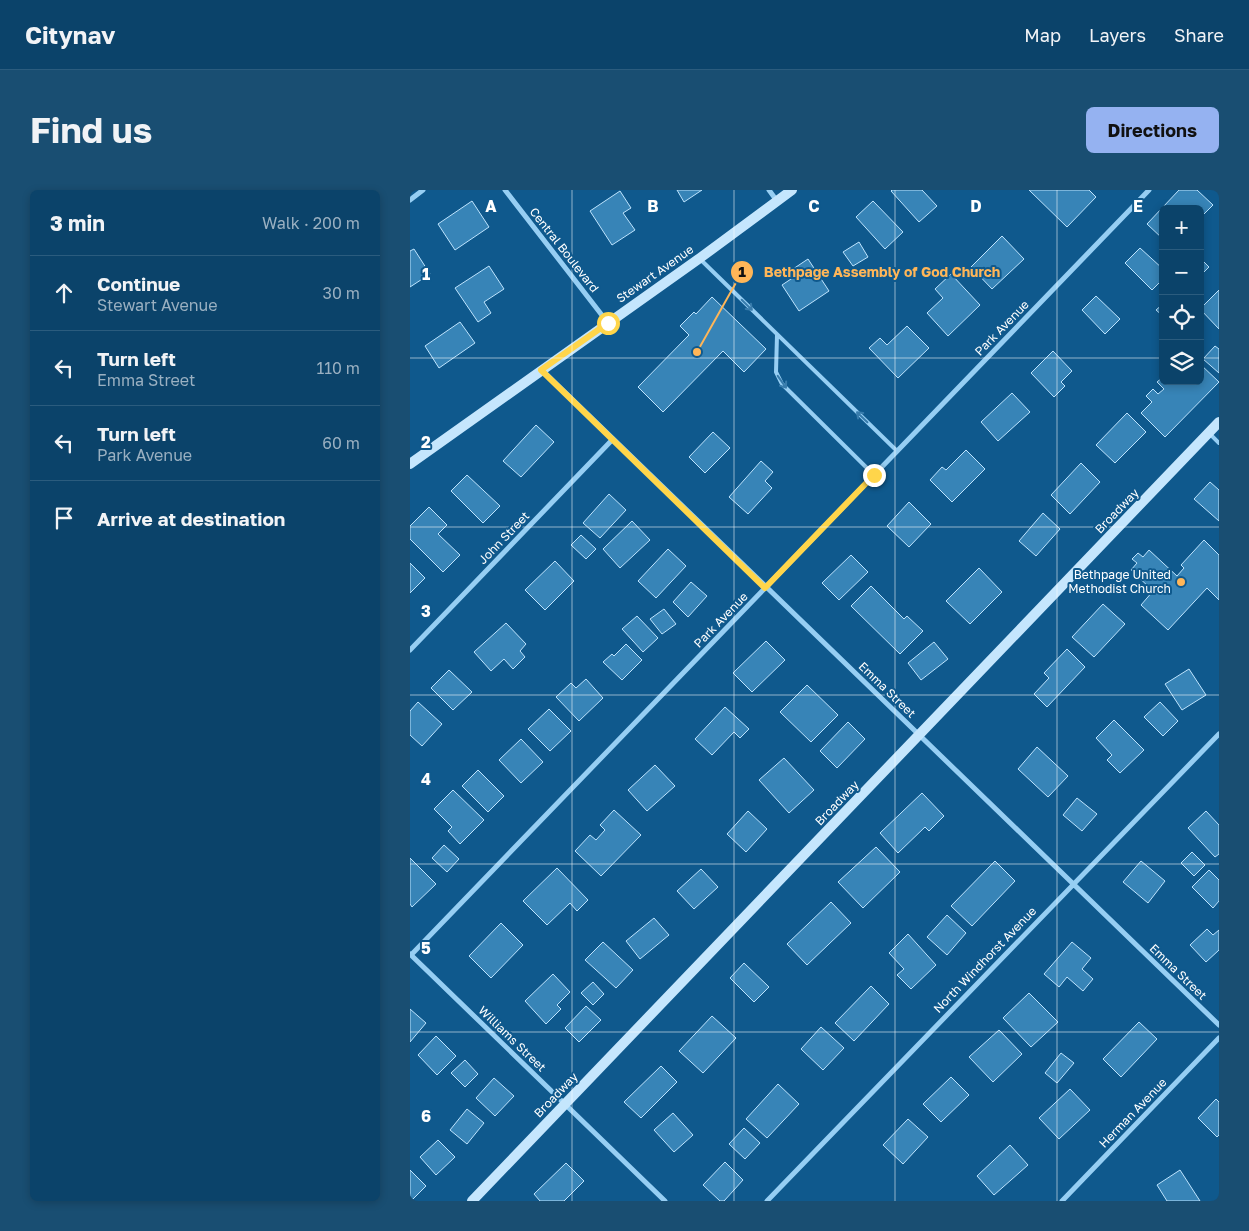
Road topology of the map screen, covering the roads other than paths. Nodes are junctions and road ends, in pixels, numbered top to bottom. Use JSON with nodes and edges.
{"nodes":[{"id":1,"x":423,"y":190,"type":"edge"},
{"id":2,"x":505,"y":190,"type":"edge"},
{"id":3,"x":769,"y":190,"type":"edge"},
{"id":4,"x":792,"y":190,"type":"edge"},
{"id":5,"x":1149,"y":190,"type":"edge"},
{"id":6,"x":410,"y":200,"type":"edge"},
{"id":7,"x":777,"y":201,"type":"junction"},
{"id":8,"x":700,"y":258,"type":"junction"},
{"id":9,"x":608,"y":323,"type":"junction"},
{"id":10,"x":777,"y":335,"type":"junction"},
{"id":11,"x":541,"y":370,"type":"junction"},
{"id":12,"x":1219,"y":422,"type":"edge"},
{"id":13,"x":1209,"y":433,"type":"junction"},
{"id":14,"x":612,"y":440,"type":"junction"},
{"id":15,"x":1219,"y":443,"type":"edge"},
{"id":16,"x":897,"y":451,"type":"junction"},
{"id":17,"x":410,"y":464,"type":"edge"},
{"id":18,"x":874,"y":475,"type":"junction"},
{"id":19,"x":765,"y":588,"type":"junction"},
{"id":20,"x":410,"y":650,"type":"edge"},
{"id":21,"x":1219,"y":734,"type":"edge"},
{"id":22,"x":919,"y":736,"type":"junction"},
{"id":23,"x":1072,"y":884,"type":"junction"},
{"id":24,"x":410,"y":955,"type":"edge"},
{"id":25,"x":1219,"y":1025,"type":"edge"},
{"id":26,"x":1219,"y":1038,"type":"edge"},
{"id":27,"x":565,"y":1104,"type":"junction"},
{"id":28,"x":472,"y":1201,"type":"edge"},
{"id":29,"x":665,"y":1201,"type":"edge"},
{"id":30,"x":766,"y":1201,"type":"edge"},
{"id":31,"x":1062,"y":1201,"type":"edge"}],
"edges":[{"from":1,"to":6,"type":"street"},
{"from":2,"to":9,"type":"street","name":"Central Boulevard"},
{"from":3,"to":7,"type":"street"},
{"from":4,"to":7,"type":"main road","name":"Stewart Avenue"},
{"from":5,"to":16,"type":"street","name":"Park Avenue"},
{"from":7,"to":8,"type":"main road","name":"Stewart Avenue"},
{"from":8,"to":9,"type":"main road","name":"Stewart Avenue"},
{"from":8,"to":10,"type":"lane","one_way":true},
{"from":9,"to":11,"type":"main road","name":"Stewart Avenue"},
{"from":16,"to":10,"type":"lane","one_way":true},
{"from":10,"to":18,"type":"lane","one_way":true},
{"from":11,"to":14,"type":"street","name":"Emma Street"},
{"from":11,"to":17,"type":"main road","name":"Stewart Avenue"},
{"from":12,"to":13,"type":"main road","name":"Broadway"},
{"from":13,"to":15,"type":"lane"},
{"from":13,"to":22,"type":"main road","name":"Broadway"},
{"from":14,"to":19,"type":"street","name":"Emma Street"},
{"from":14,"to":20,"type":"street","name":"John Street"},
{"from":16,"to":18,"type":"street","name":"Park Avenue"},
{"from":18,"to":19,"type":"street","name":"Park Avenue"},
{"from":19,"to":22,"type":"street","name":"Emma Street"},
{"from":19,"to":24,"type":"street","name":"Park Avenue"},
{"from":21,"to":23,"type":"street","name":"North Windhorst Avenue"},
{"from":22,"to":23,"type":"street","name":"Emma Street"},
{"from":22,"to":27,"type":"main road","name":"Broadway"},
{"from":23,"to":25,"type":"street","name":"Emma Street"},
{"from":23,"to":30,"type":"street","name":"North Windhorst Avenue"},
{"from":24,"to":27,"type":"street","name":"Williams Street"},
{"from":26,"to":31,"type":"street","name":"Herman Avenue"},
{"from":27,"to":28,"type":"main road","name":"Broadway"},
{"from":27,"to":29,"type":"street","name":"Williams Street"}]}
